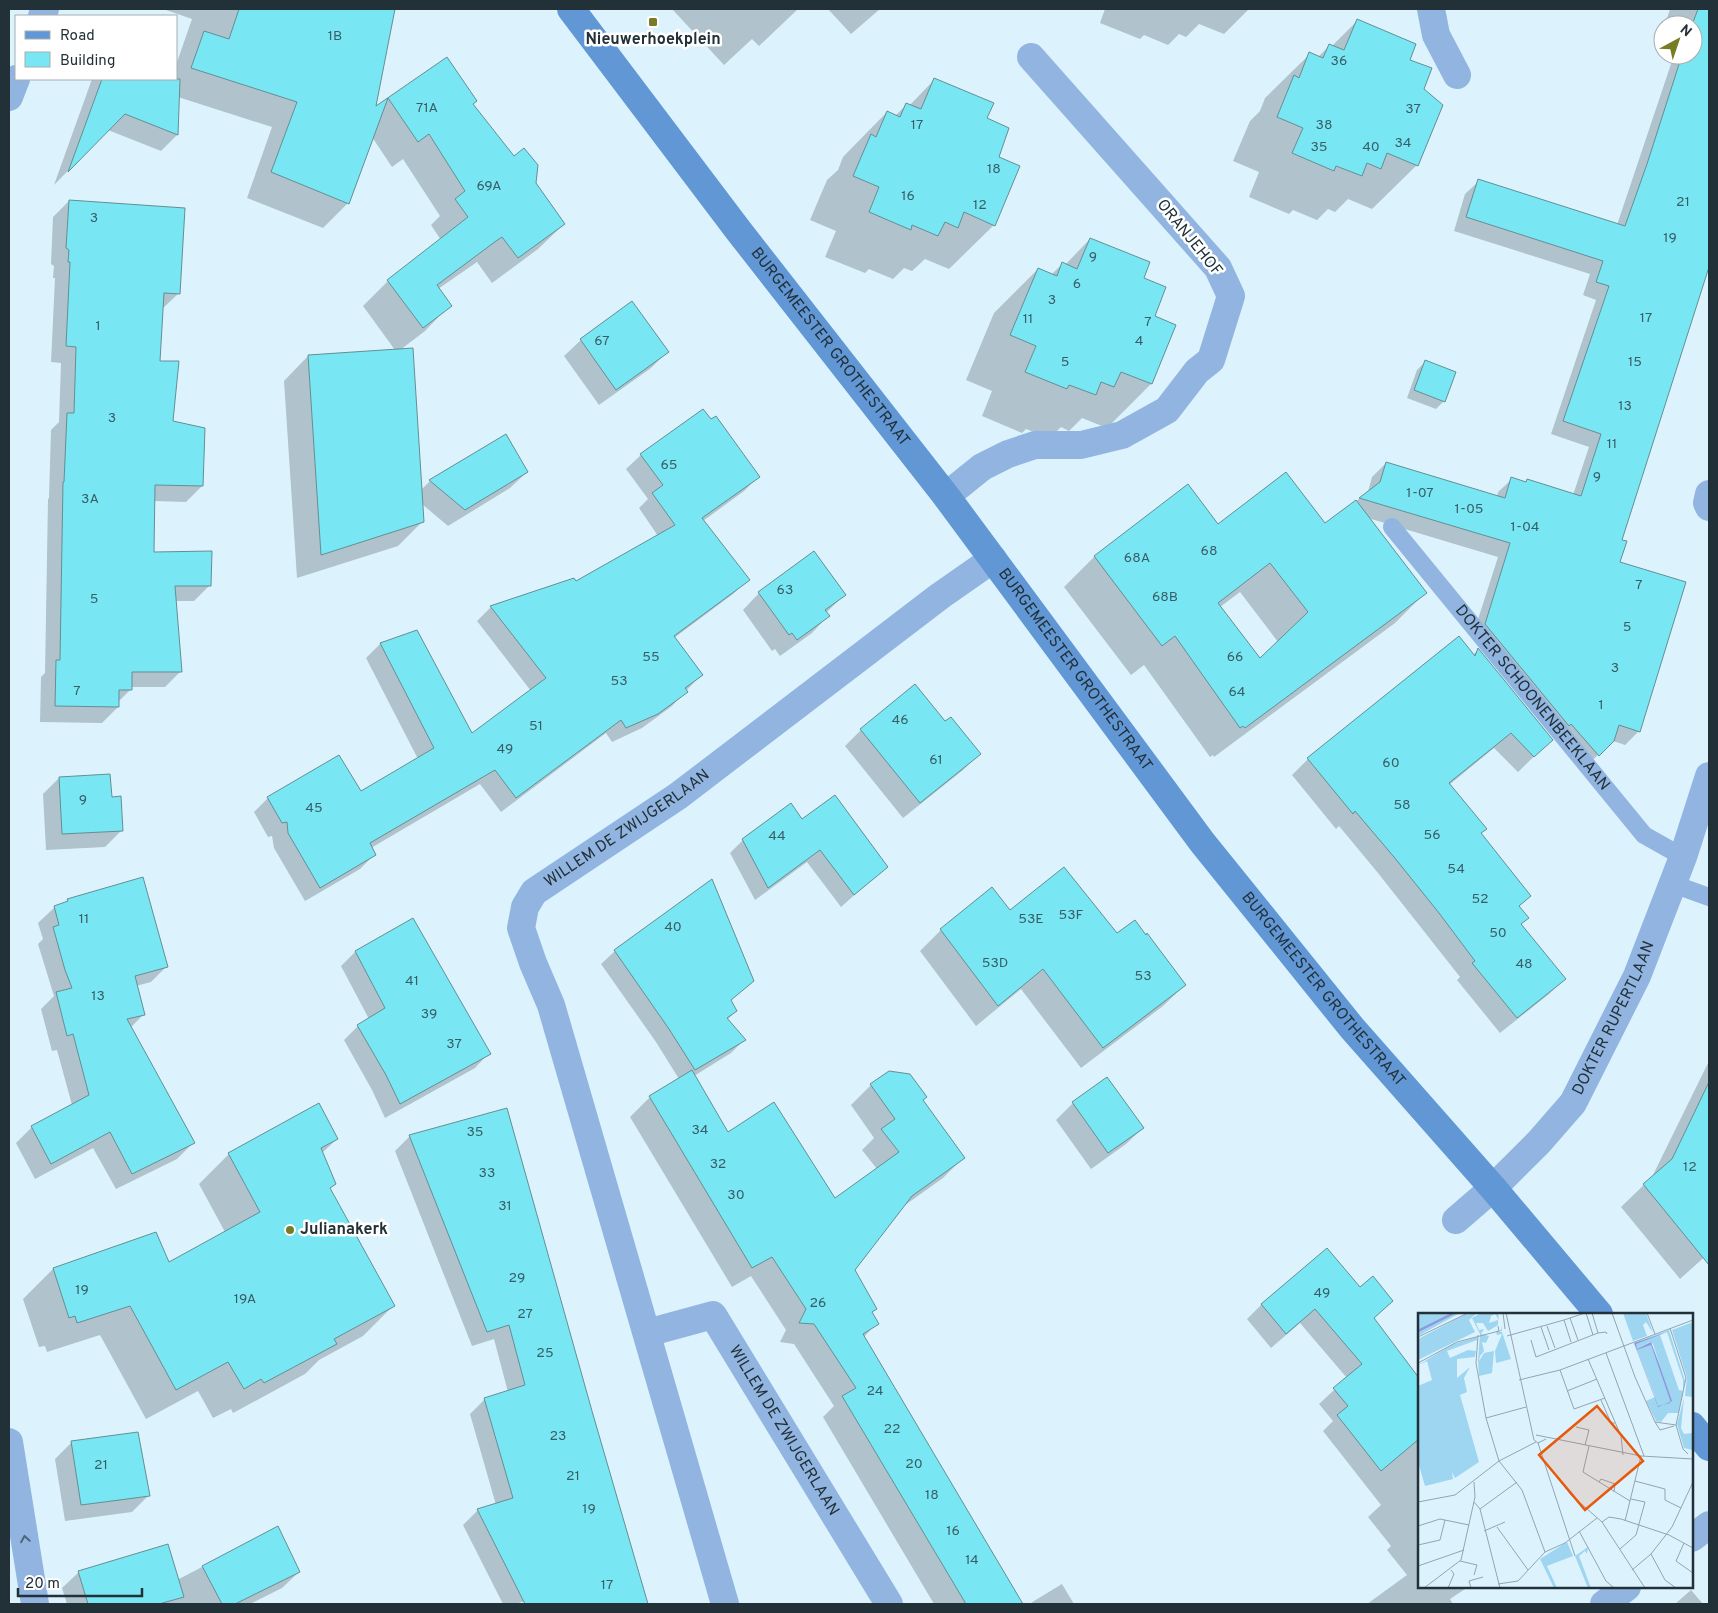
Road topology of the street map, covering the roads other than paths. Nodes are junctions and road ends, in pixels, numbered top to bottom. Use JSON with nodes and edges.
{"nodes":[{"id":1,"x":571,"y":9,"type":"edge"},
{"id":2,"x":1430,"y":9,"type":"edge"},
{"id":3,"x":1031,"y":57,"type":"dead end"},
{"id":4,"x":1457,"y":75,"type":"dead end"},
{"id":5,"x":16,"y":80,"type":"edge"},
{"id":6,"x":9,"y":97,"type":"edge"},
{"id":7,"x":1709,"y":494,"type":"edge"},
{"id":8,"x":946,"y":496,"type":"junction"},
{"id":9,"x":1709,"y":507,"type":"edge"},
{"id":10,"x":1392,"y":527,"type":"dead end"},
{"id":11,"x":994,"y":559,"type":"junction"},
{"id":12,"x":1709,"y":776,"type":"edge"},
{"id":13,"x":1683,"y":857,"type":"junction"},
{"id":14,"x":1673,"y":884,"type":"junction"},
{"id":15,"x":1709,"y":896,"type":"edge"},
{"id":16,"x":1493,"y":1188,"type":"junction"},
{"id":17,"x":1456,"y":1220,"type":"dead end"},
{"id":18,"x":1597,"y":1313,"type":"edge"},
{"id":19,"x":647,"y":1333,"type":"junction"},
{"id":20,"x":1693,"y":1427,"type":"edge"},
{"id":21,"x":9,"y":1442,"type":"edge"},
{"id":22,"x":1709,"y":1447,"type":"edge"},
{"id":23,"x":1709,"y":1524,"type":"edge"},
{"id":24,"x":1693,"y":1537,"type":"edge"},
{"id":25,"x":1626,"y":1588,"type":"edge"},
{"id":26,"x":35,"y":1604,"type":"edge"},
{"id":27,"x":725,"y":1604,"type":"edge"},
{"id":28,"x":889,"y":1604,"type":"edge"},
{"id":29,"x":1604,"y":1604,"type":"edge"}],
"edges":[{"from":1,"to":8,"type":"main road","name":"BURGEMEESTER GROTHESTRAAT"},
{"from":2,"to":4,"type":"street"},
{"from":3,"to":8,"type":"street","name":"ORANJEHOF"},
{"from":5,"to":6,"type":"street"},
{"from":7,"to":9,"type":"street"},
{"from":8,"to":11,"type":"main road","name":"BURGEMEESTER GROTHESTRAAT"},
{"from":10,"to":13,"type":"lane","name":"DOKTER SCHOONENBEEKLAAN"},
{"from":11,"to":16,"type":"main road","name":"BURGEMEESTER GROTHESTRAAT"},
{"from":11,"to":19,"type":"street","name":"WILLEM DE ZWIJGERLAAN"},
{"from":12,"to":13,"type":"street","name":"DOKTER RUPERTLAAN"},
{"from":13,"to":14,"type":"street","name":"DOKTER RUPERTLAAN"},
{"from":14,"to":15,"type":"lane"},
{"from":14,"to":16,"type":"street","name":"DOKTER RUPERTLAAN"},
{"from":16,"to":17,"type":"street","name":"DOKTER RUPERTLAAN"},
{"from":16,"to":18,"type":"main road","name":"BURGEMEESTER GROTHESTRAAT"},
{"from":19,"to":27,"type":"street","name":"WILLEM DE ZWIJGERLAAN"},
{"from":19,"to":28,"type":"street","name":"WILLEM DE ZWIJGERLAAN"},
{"from":20,"to":22,"type":"main road"},
{"from":26,"to":21,"type":"street","one_way":true},
{"from":23,"to":24,"type":"street"},
{"from":25,"to":29,"type":"street"}]}
